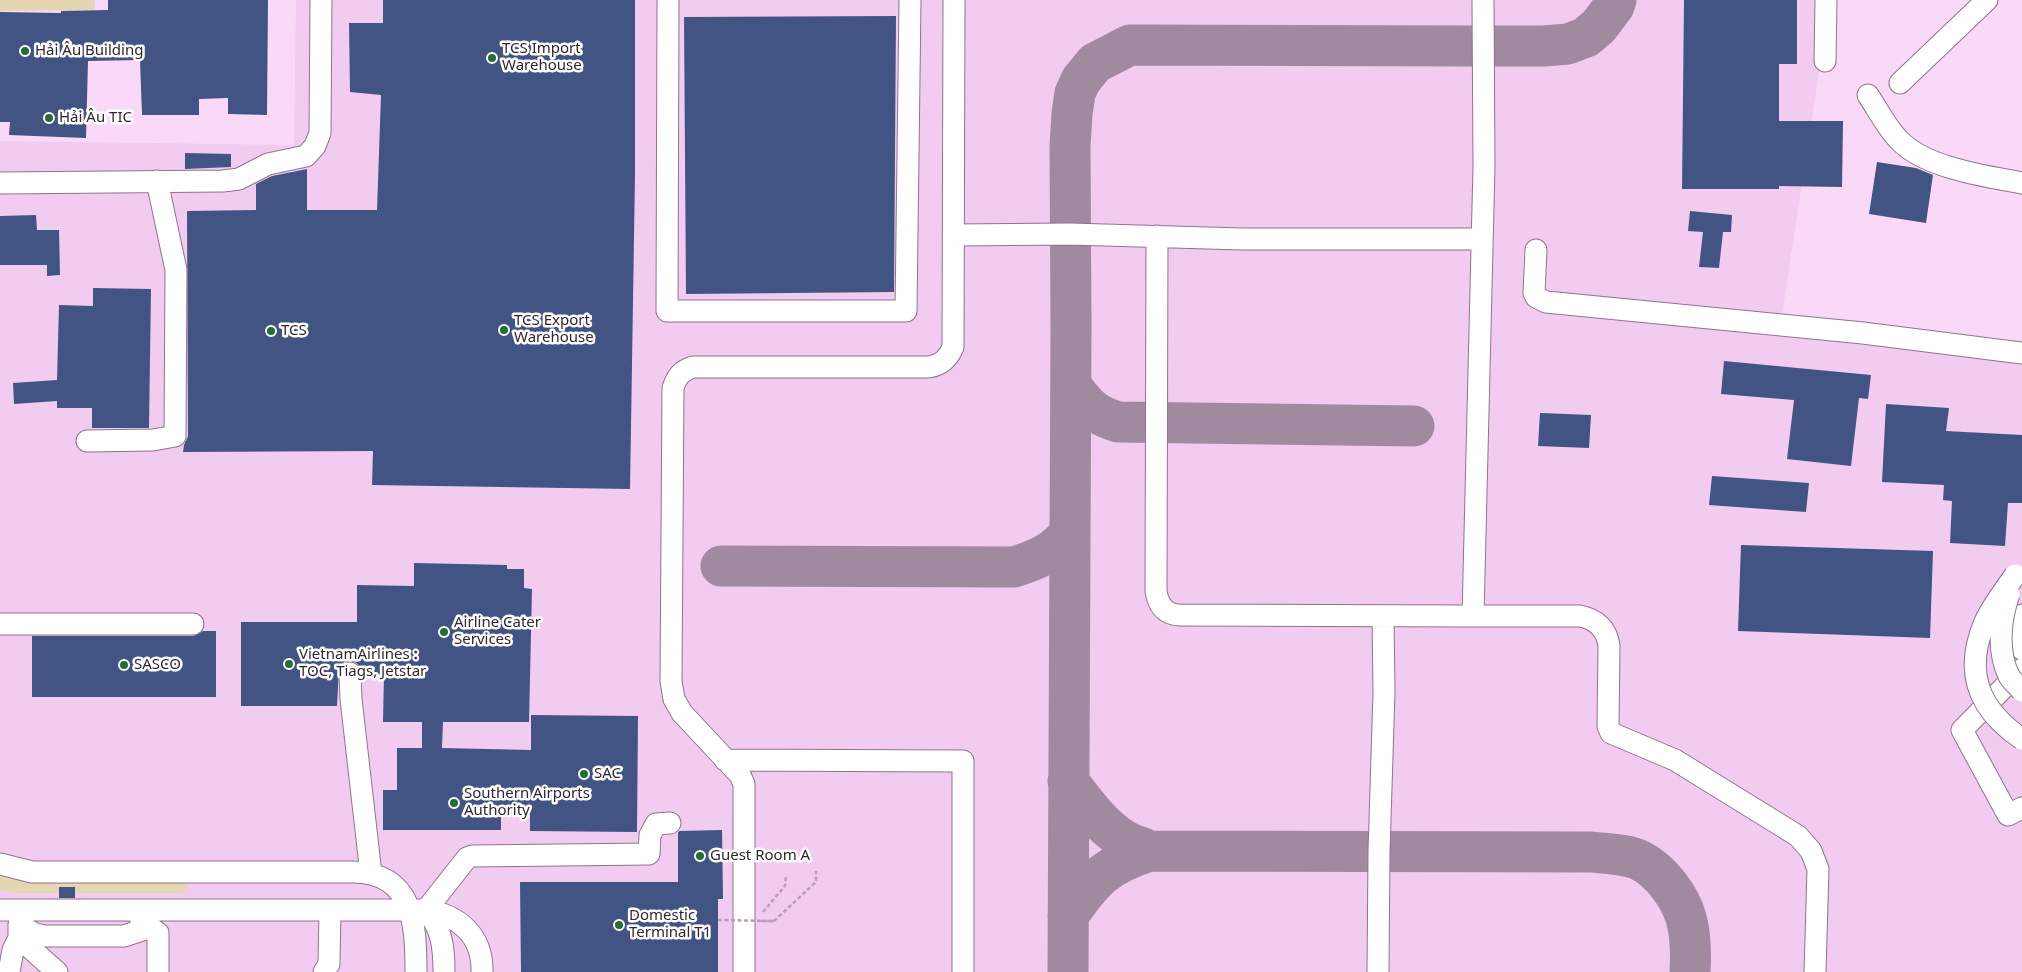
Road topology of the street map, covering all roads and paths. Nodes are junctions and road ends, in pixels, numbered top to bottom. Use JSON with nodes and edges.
{"nodes":[{"id":1,"x":321,"y":0,"type":"edge"},
{"id":2,"x":668,"y":0,"type":"edge"},
{"id":3,"x":910,"y":0,"type":"edge"},
{"id":4,"x":954,"y":0,"type":"edge"},
{"id":5,"x":1483,"y":0,"type":"edge"},
{"id":6,"x":1826,"y":0,"type":"edge"},
{"id":7,"x":1987,"y":0,"type":"edge"},
{"id":8,"x":1825,"y":61,"type":"dead end"},
{"id":9,"x":1900,"y":83,"type":"dead end"},
{"id":10,"x":1868,"y":95,"type":"dead end"},
{"id":11,"x":157,"y":181,"type":"junction"},
{"id":12,"x":0,"y":183,"type":"edge"},
{"id":13,"x":2022,"y":183,"type":"edge"},
{"id":14,"x":954,"y":234,"type":"junction"},
{"id":15,"x":1157,"y":236,"type":"junction"},
{"id":16,"x":1482,"y":239,"type":"junction"},
{"id":17,"x":1536,"y":250,"type":"dead end"},
{"id":18,"x":2022,"y":353,"type":"edge"},
{"id":19,"x":87,"y":441,"type":"dead end"},
{"id":20,"x":2019,"y":569,"type":"edge"},
{"id":21,"x":2022,"y":615,"type":"edge"},
{"id":22,"x":1383,"y":616,"type":"junction"},
{"id":23,"x":1473,"y":616,"type":"junction"},
{"id":24,"x":0,"y":624,"type":"edge"},
{"id":25,"x":193,"y":624,"type":"dead end"},
{"id":26,"x":2022,"y":649,"type":"edge"},
{"id":27,"x":2022,"y":669,"type":"edge"},
{"id":28,"x":350,"y":674,"type":"dead end"},
{"id":29,"x":2022,"y":691,"type":"edge"},
{"id":30,"x":2022,"y":739,"type":"edge"},
{"id":31,"x":725,"y":760,"type":"junction"},
{"id":32,"x":2022,"y":808,"type":"edge"},
{"id":33,"x":670,"y":823,"type":"dead end"},
{"id":34,"x":0,"y":864,"type":"edge"},
{"id":35,"x":816,"y":871,"type":"dead end"},
{"id":36,"x":371,"y":874,"type":"junction"},
{"id":37,"x":786,"y":876,"type":"dead end"},
{"id":38,"x":123,"y":910,"type":"junction"},
{"id":39,"x":330,"y":910,"type":"junction"},
{"id":40,"x":418,"y":910,"type":"junction"},
{"id":41,"x":12,"y":918,"type":"edge"},
{"id":42,"x":718,"y":920,"type":"dead end"},
{"id":43,"x":756,"y":921,"type":"junction"},
{"id":44,"x":151,"y":927,"type":"junction"},
{"id":45,"x":9,"y":972,"type":"edge"},
{"id":46,"x":57,"y":972,"type":"edge"},
{"id":47,"x":158,"y":972,"type":"edge"},
{"id":48,"x":324,"y":972,"type":"edge"},
{"id":49,"x":416,"y":972,"type":"edge"},
{"id":50,"x":444,"y":972,"type":"edge"},
{"id":51,"x":482,"y":972,"type":"edge"},
{"id":52,"x":744,"y":972,"type":"edge"},
{"id":53,"x":962,"y":972,"type":"edge"},
{"id":54,"x":1378,"y":972,"type":"edge"},
{"id":55,"x":1815,"y":972,"type":"edge"}],
"edges":[{"from":1,"to":11,"type":"street"},
{"from":2,"to":3,"type":"street"},
{"from":4,"to":14,"type":"street"},
{"from":5,"to":16,"type":"street"},
{"from":6,"to":8,"type":"street"},
{"from":7,"to":9,"type":"street"},
{"from":10,"to":13,"type":"street"},
{"from":11,"to":12,"type":"street"},
{"from":11,"to":19,"type":"street"},
{"from":14,"to":15,"type":"street"},
{"from":14,"to":31,"type":"street"},
{"from":15,"to":16,"type":"street"},
{"from":15,"to":22,"type":"street"},
{"from":16,"to":23,"type":"street"},
{"from":17,"to":18,"type":"street"},
{"from":20,"to":29,"type":"street","bridge":true},
{"from":20,"to":30,"type":"street","bridge":true},
{"from":21,"to":26,"type":"street"},
{"from":22,"to":23,"type":"street"},
{"from":22,"to":54,"type":"street"},
{"from":23,"to":55,"type":"street"},
{"from":24,"to":25,"type":"street"},
{"from":27,"to":32,"type":"street"},
{"from":28,"to":36,"type":"street"},
{"from":31,"to":52,"type":"street"},
{"from":31,"to":53,"type":"street"},
{"from":33,"to":40,"type":"street"},
{"from":34,"to":36,"type":"street"},
{"from":35,"to":43,"type":"path","bridge":true},
{"from":36,"to":40,"type":"street"},
{"from":37,"to":43,"type":"path"},
{"from":38,"to":39,"type":"street"},
{"from":38,"to":41,"type":"street"},
{"from":38,"to":44,"type":"street"},
{"from":39,"to":40,"type":"street"},
{"from":39,"to":48,"type":"street"},
{"from":40,"to":49,"type":"street"},
{"from":40,"to":50,"type":"street"},
{"from":40,"to":51,"type":"street"},
{"from":41,"to":44,"type":"street"},
{"from":41,"to":45,"type":"street"},
{"from":41,"to":46,"type":"street"},
{"from":42,"to":43,"type":"path","bridge":true},
{"from":44,"to":47,"type":"street"}]}
